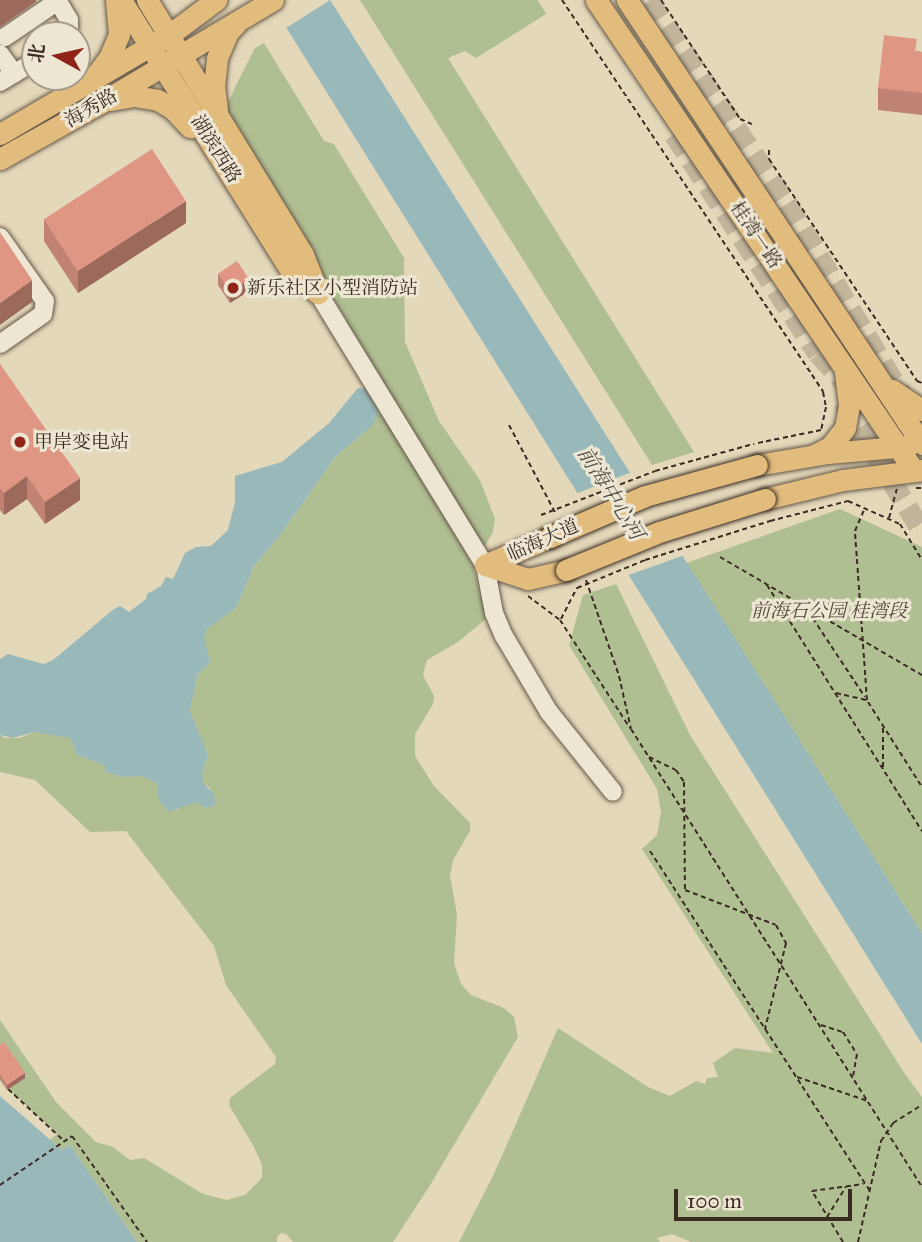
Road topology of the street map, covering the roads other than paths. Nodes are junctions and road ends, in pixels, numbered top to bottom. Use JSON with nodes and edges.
{"nodes":[{"id":1,"x":58,"y":0,"type":"edge"},
{"id":2,"x":118,"y":0,"type":"edge"},
{"id":3,"x":147,"y":0,"type":"edge"},
{"id":4,"x":216,"y":0,"type":"edge"},
{"id":5,"x":273,"y":0,"type":"edge"},
{"id":6,"x":596,"y":0,"type":"edge"},
{"id":7,"x":627,"y":0,"type":"edge"},
{"id":8,"x":242,"y":19,"type":"junction"},
{"id":9,"x":69,"y":21,"type":"edge"},
{"id":10,"x":3,"y":45,"type":"edge"},
{"id":11,"x":166,"y":50,"type":"junction"},
{"id":12,"x":91,"y":77,"type":"edge"},
{"id":13,"x":7,"y":78,"type":"edge"},
{"id":14,"x":91,"y":84,"type":"edge"},
{"id":15,"x":77,"y":91,"type":"edge"},
{"id":16,"x":82,"y":91,"type":"edge"},
{"id":17,"x":103,"y":102,"type":"junction"},
{"id":18,"x":81,"y":114,"type":"junction"},
{"id":19,"x":218,"y":115,"type":"junction"},
{"id":20,"x":0,"y":134,"type":"edge"},
{"id":21,"x":0,"y":159,"type":"edge"},
{"id":22,"x":239,"y":186,"type":"junction"},
{"id":23,"x":0,"y":237,"type":"edge"},
{"id":24,"x":317,"y":293,"type":"junction"},
{"id":25,"x":0,"y":344,"type":"edge"},
{"id":26,"x":845,"y":366,"type":"junction"},
{"id":27,"x":882,"y":383,"type":"junction"},
{"id":28,"x":922,"y":410,"type":"edge"},
{"id":29,"x":922,"y":445,"type":"edge"},
{"id":30,"x":899,"y":446,"type":"junction"},
{"id":31,"x":812,"y":456,"type":"junction"},
{"id":32,"x":918,"y":470,"type":"edge"},
{"id":33,"x":485,"y":565,"type":"junction"},
{"id":34,"x":612,"y":792,"type":"dead end"}],
"edges":[{"from":1,"to":9,"type":"street"},
{"from":1,"to":10,"type":"street"},
{"from":2,"to":11,"type":"main road","name":"湖滨西路"},
{"from":2,"to":12,"type":"main road"},
{"from":3,"to":11,"type":"main road","name":"湖滨西路"},
{"from":4,"to":11,"type":"main road"},
{"from":5,"to":8,"type":"main road"},
{"from":6,"to":26,"type":"main road","name":"桂湾一路"},
{"from":7,"to":27,"type":"main road","name":"桂湾一路"},
{"from":8,"to":11,"type":"main road"},
{"from":8,"to":19,"type":"main road"},
{"from":10,"to":13,"type":"street"},
{"from":11,"to":14,"type":"main road","name":"海秀路"},
{"from":11,"to":17,"type":"main road","name":"海秀路"},
{"from":11,"to":19,"type":"main road","name":"湖滨西路"},
{"from":11,"to":22,"type":"main road","name":"湖滨西路"},
{"from":15,"to":20,"type":"main road","name":"海秀路"},
{"from":16,"to":18,"type":"main road"},
{"from":17,"to":18,"type":"main road","name":"海秀路"},
{"from":17,"to":22,"type":"main road"},
{"from":18,"to":21,"type":"main road","name":"海秀路"},
{"from":19,"to":24,"type":"main road","name":"湖滨西路"},
{"from":22,"to":24,"type":"main road","name":"湖滨西路"},
{"from":23,"to":25,"type":"street"},
{"from":24,"to":33,"type":"street","name":"湖滨西路"},
{"from":26,"to":30,"type":"main road","name":"桂湾一路"},
{"from":26,"to":31,"type":"main road"},
{"from":27,"to":28,"type":"main road"},
{"from":27,"to":29,"type":"main road","name":"桂湾一路"},
{"from":29,"to":30,"type":"main road","name":"临海大道"},
{"from":30,"to":31,"type":"main road","name":"临海大道"},
{"from":30,"to":32,"type":"main road","name":"桂湾一路"},
{"from":31,"to":33,"type":"main road","name":"临海大道","bridge":true},
{"from":32,"to":33,"type":"main road","name":"临海大道","bridge":true},
{"from":33,"to":34,"type":"street"}]}
